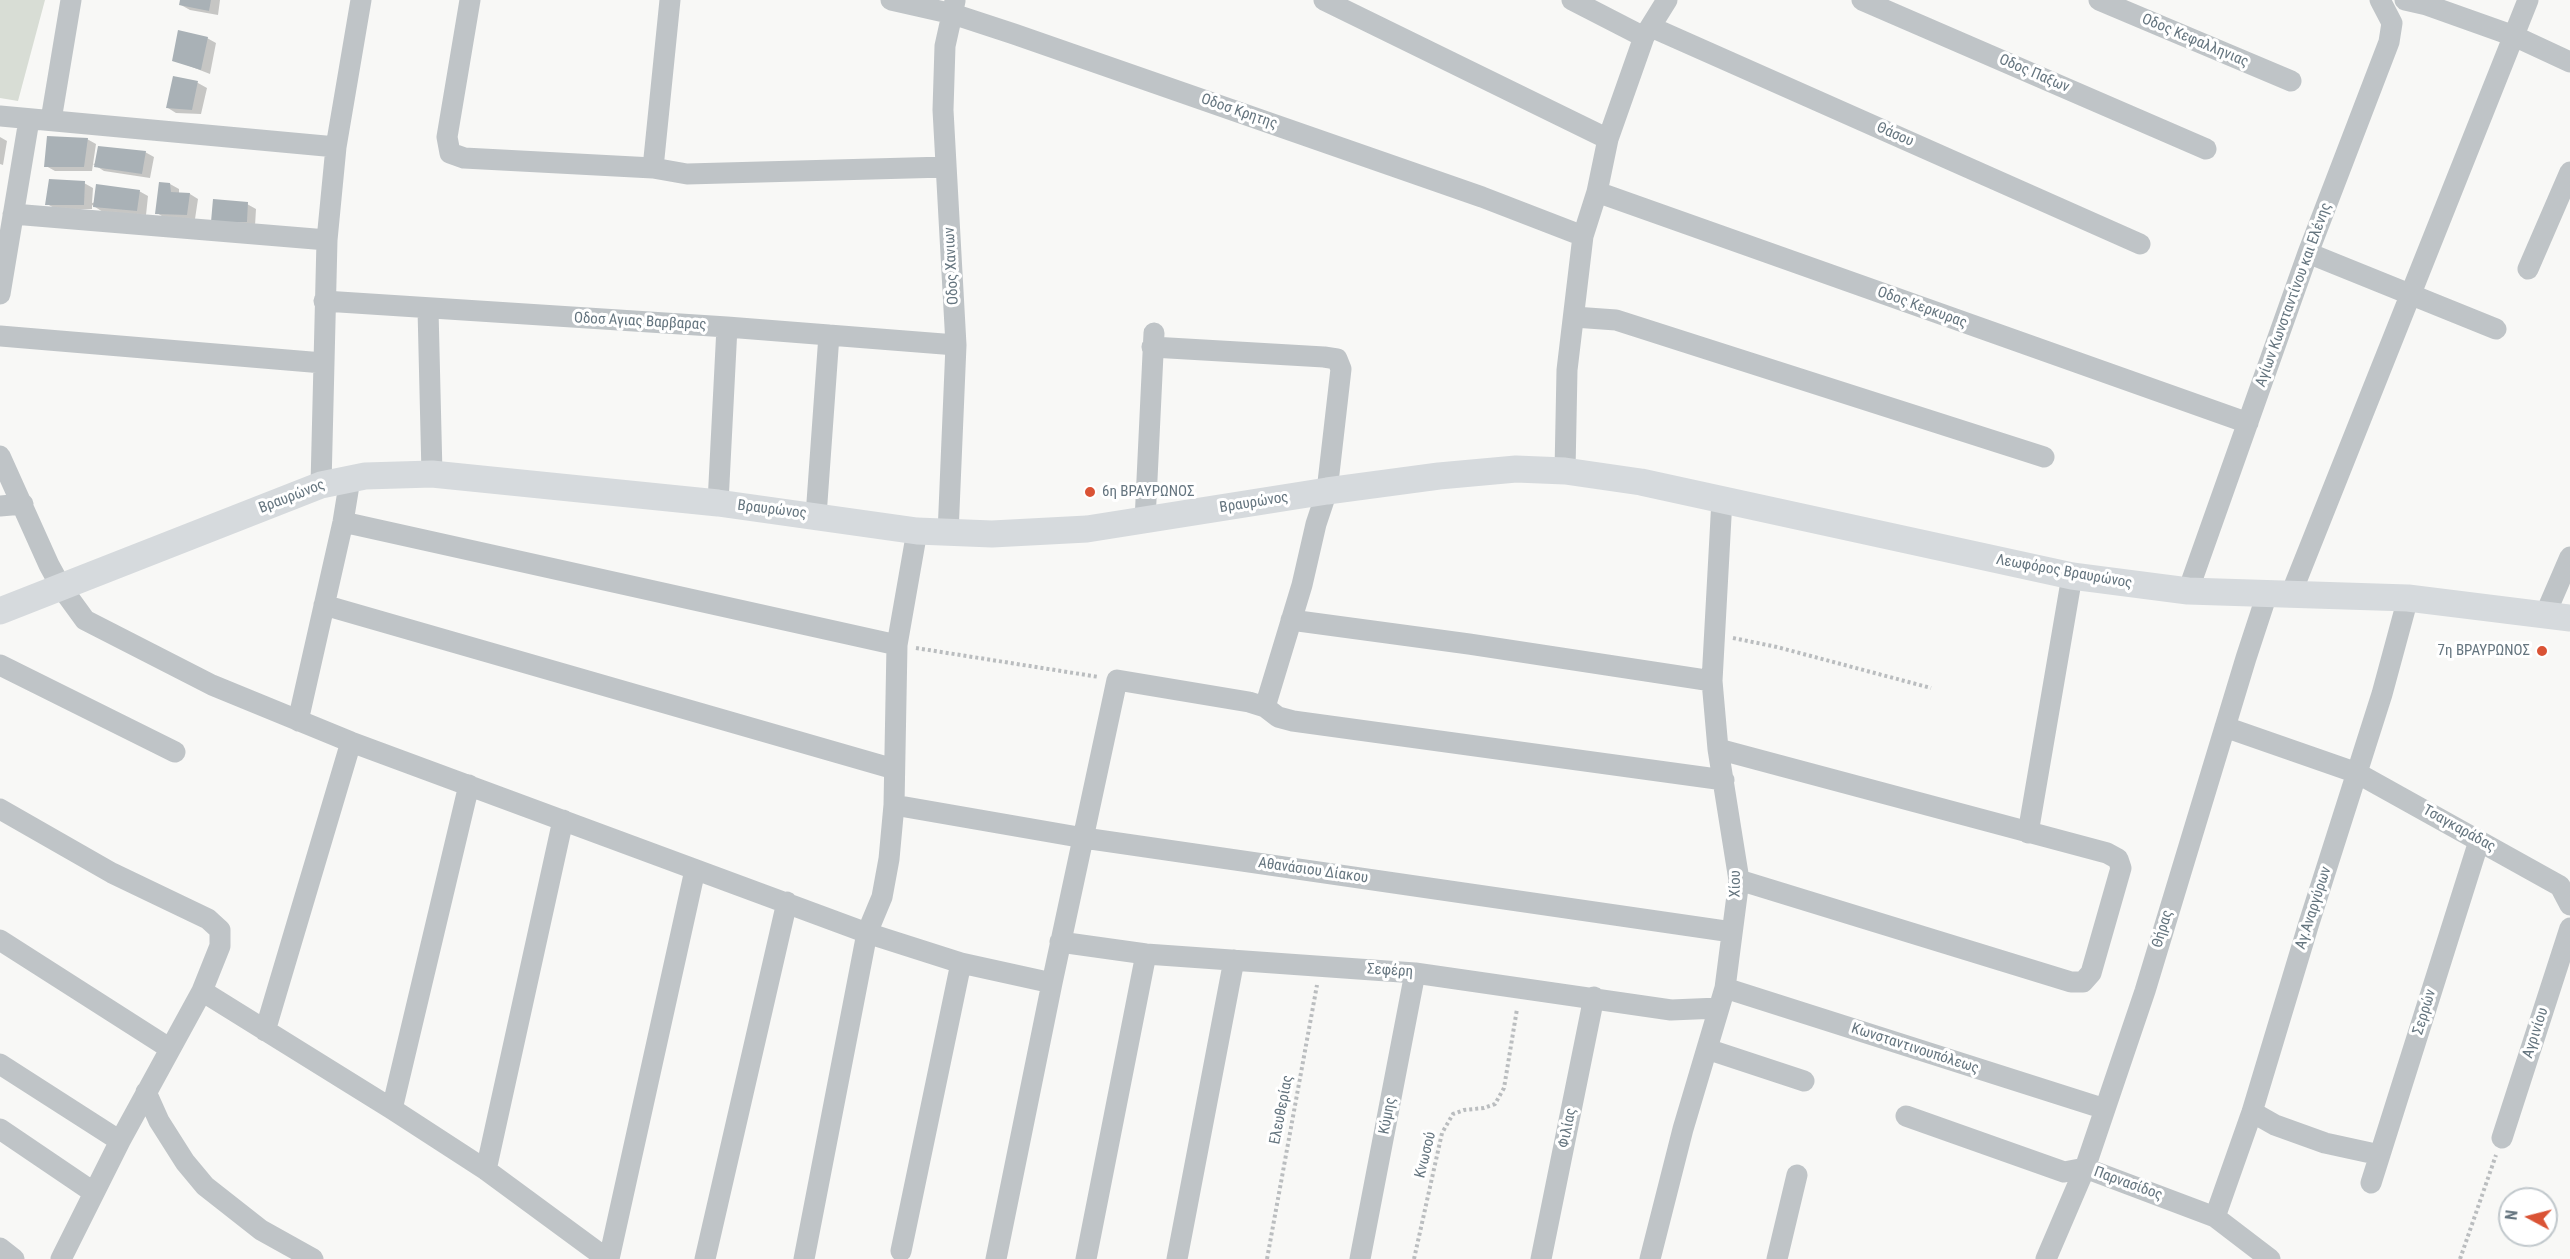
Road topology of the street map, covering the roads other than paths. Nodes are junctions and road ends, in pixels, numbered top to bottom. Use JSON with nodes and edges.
{"nodes":[{"id":1,"x":71,"y":0,"type":"edge"},
{"id":2,"x":361,"y":0,"type":"edge"},
{"id":3,"x":470,"y":0,"type":"edge"},
{"id":4,"x":670,"y":0,"type":"edge"},
{"id":5,"x":891,"y":0,"type":"edge"},
{"id":6,"x":1324,"y":0,"type":"edge"},
{"id":7,"x":1572,"y":0,"type":"edge"},
{"id":8,"x":1667,"y":0,"type":"edge"},
{"id":9,"x":1862,"y":0,"type":"edge"},
{"id":10,"x":2099,"y":0,"type":"edge"},
{"id":11,"x":2404,"y":0,"type":"edge"},
{"id":12,"x":2528,"y":0,"type":"edge"},
{"id":13,"x":2382,"y":4,"type":"edge"},
{"id":14,"x":954,"y":7,"type":"edge"},
{"id":15,"x":1647,"y":32,"type":"junction"},
{"id":16,"x":2514,"y":36,"type":"junction"},
{"id":17,"x":2570,"y":62,"type":"edge"},
{"id":18,"x":2291,"y":81,"type":"dead end"},
{"id":19,"x":0,"y":116,"type":"edge"},
{"id":20,"x":29,"y":120,"type":"junction"},
{"id":21,"x":51,"y":120,"type":"junction"},
{"id":22,"x":1608,"y":139,"type":"junction"},
{"id":23,"x":336,"y":147,"type":"junction"},
{"id":24,"x":2206,"y":149,"type":"dead end"},
{"id":25,"x":946,"y":167,"type":"junction"},
{"id":26,"x":653,"y":168,"type":"junction"},
{"id":27,"x":2570,"y":171,"type":"edge"},
{"id":28,"x":1597,"y":192,"type":"junction"},
{"id":29,"x":13,"y":214,"type":"junction"},
{"id":30,"x":1583,"y":236,"type":"junction"},
{"id":31,"x":327,"y":240,"type":"junction"},
{"id":32,"x":2140,"y":244,"type":"dead end"},
{"id":33,"x":2308,"y":253,"type":"junction"},
{"id":34,"x":2528,"y":269,"type":"dead end"},
{"id":35,"x":0,"y":294,"type":"edge"},
{"id":36,"x":2412,"y":295,"type":"junction"},
{"id":37,"x":324,"y":301,"type":"junction"},
{"id":38,"x":428,"y":309,"type":"junction"},
{"id":39,"x":1574,"y":317,"type":"junction"},
{"id":40,"x":727,"y":327,"type":"junction"},
{"id":41,"x":2496,"y":329,"type":"dead end"},
{"id":42,"x":829,"y":335,"type":"junction"},
{"id":43,"x":0,"y":336,"type":"edge"},
{"id":44,"x":956,"y":345,"type":"junction"},
{"id":45,"x":323,"y":363,"type":"junction"},
{"id":46,"x":2248,"y":423,"type":"junction"},
{"id":47,"x":0,"y":456,"type":"edge"},
{"id":48,"x":2044,"y":457,"type":"dead end"},
{"id":49,"x":1565,"y":471,"type":"junction"},
{"id":50,"x":432,"y":474,"type":"junction"},
{"id":51,"x":350,"y":479,"type":"junction"},
{"id":52,"x":321,"y":486,"type":"junction"},
{"id":53,"x":1327,"y":491,"type":"junction"},
{"id":54,"x":1722,"y":500,"type":"junction"},
{"id":55,"x":718,"y":503,"type":"junction"},
{"id":56,"x":23,"y":504,"type":"junction"},
{"id":57,"x":0,"y":506,"type":"edge"},
{"id":58,"x":816,"y":516,"type":"junction"},
{"id":59,"x":1145,"y":521,"type":"junction"},
{"id":60,"x":343,"y":522,"type":"junction"},
{"id":61,"x":917,"y":531,"type":"junction"},
{"id":62,"x":948,"y":534,"type":"junction"},
{"id":63,"x":2570,"y":557,"type":"edge"},
{"id":64,"x":2072,"y":576,"type":"junction"},
{"id":65,"x":61,"y":587,"type":"junction"},
{"id":66,"x":2188,"y":591,"type":"junction"},
{"id":67,"x":2279,"y":594,"type":"junction"},
{"id":68,"x":2408,"y":598,"type":"junction"},
{"id":69,"x":324,"y":605,"type":"junction"},
{"id":70,"x":0,"y":611,"type":"edge"},
{"id":71,"x":2557,"y":616,"type":"edge"},
{"id":72,"x":1291,"y":620,"type":"junction"},
{"id":73,"x":897,"y":645,"type":"junction"},
{"id":74,"x":0,"y":665,"type":"edge"},
{"id":75,"x":1712,"y":681,"type":"junction"},
{"id":76,"x":1265,"y":707,"type":"junction"},
{"id":77,"x":298,"y":721,"type":"junction"},
{"id":78,"x":2224,"y":727,"type":"junction"},
{"id":79,"x":351,"y":742,"type":"junction"},
{"id":80,"x":1718,"y":749,"type":"junction"},
{"id":81,"x":175,"y":752,"type":"dead end"},
{"id":82,"x":894,"y":769,"type":"junction"},
{"id":83,"x":2357,"y":773,"type":"junction"},
{"id":84,"x":1724,"y":780,"type":"junction"},
{"id":85,"x":469,"y":785,"type":"junction"},
{"id":86,"x":894,"y":805,"type":"junction"},
{"id":87,"x":0,"y":809,"type":"edge"},
{"id":88,"x":562,"y":820,"type":"junction"},
{"id":89,"x":2028,"y":833,"type":"junction"},
{"id":90,"x":1084,"y":838,"type":"junction"},
{"id":91,"x":2479,"y":841,"type":"junction"},
{"id":92,"x":695,"y":870,"type":"junction"},
{"id":93,"x":1739,"y":879,"type":"junction"},
{"id":94,"x":2565,"y":882,"type":"edge"},
{"id":95,"x":787,"y":902,"type":"junction"},
{"id":96,"x":2570,"y":905,"type":"edge"},
{"id":97,"x":2570,"y":928,"type":"edge"},
{"id":98,"x":1732,"y":932,"type":"junction"},
{"id":99,"x":867,"y":933,"type":"junction"},
{"id":100,"x":0,"y":940,"type":"edge"},
{"id":101,"x":1060,"y":942,"type":"junction"},
{"id":102,"x":1146,"y":954,"type":"junction"},
{"id":103,"x":1234,"y":960,"type":"junction"},
{"id":104,"x":961,"y":963,"type":"junction"},
{"id":105,"x":1415,"y":973,"type":"junction"},
{"id":106,"x":1052,"y":982,"type":"junction"},
{"id":107,"x":202,"y":991,"type":"junction"},
{"id":108,"x":1594,"y":997,"type":"junction"},
{"id":109,"x":1722,"y":998,"type":"junction"},
{"id":110,"x":265,"y":1031,"type":"junction"},
{"id":111,"x":169,"y":1048,"type":"junction"},
{"id":112,"x":1707,"y":1049,"type":"junction"},
{"id":113,"x":0,"y":1064,"type":"edge"},
{"id":114,"x":1804,"y":1081,"type":"dead end"},
{"id":115,"x":146,"y":1092,"type":"junction"},
{"id":116,"x":392,"y":1109,"type":"junction"},
{"id":117,"x":2105,"y":1109,"type":"junction"},
{"id":118,"x":2252,"y":1112,"type":"junction"},
{"id":119,"x":1906,"y":1116,"type":"dead end"},
{"id":120,"x":0,"y":1129,"type":"edge"},
{"id":121,"x":2502,"y":1138,"type":"road end"},
{"id":122,"x":120,"y":1141,"type":"junction"},
{"id":123,"x":2380,"y":1155,"type":"junction"},
{"id":124,"x":2085,"y":1168,"type":"junction"},
{"id":125,"x":486,"y":1170,"type":"junction"},
{"id":126,"x":1797,"y":1175,"type":"dead end"},
{"id":127,"x":2372,"y":1183,"type":"dead end"},
{"id":128,"x":93,"y":1192,"type":"junction"},
{"id":129,"x":2215,"y":1217,"type":"junction"},
{"id":130,"x":0,"y":1248,"type":"edge"},
{"id":131,"x":901,"y":1251,"type":"dead end"},
{"id":132,"x":597,"y":1256,"type":"edge"},
{"id":133,"x":64,"y":1258,"type":"edge"},
{"id":134,"x":14,"y":1259,"type":"edge"},
{"id":135,"x":313,"y":1259,"type":"edge"},
{"id":136,"x":705,"y":1259,"type":"edge"},
{"id":137,"x":804,"y":1259,"type":"edge"},
{"id":138,"x":996,"y":1259,"type":"edge"},
{"id":139,"x":1086,"y":1259,"type":"edge"},
{"id":140,"x":1177,"y":1259,"type":"edge"},
{"id":141,"x":1360,"y":1259,"type":"edge"},
{"id":142,"x":1541,"y":1259,"type":"edge"},
{"id":143,"x":1650,"y":1259,"type":"edge"},
{"id":144,"x":1776,"y":1259,"type":"edge"},
{"id":145,"x":2046,"y":1259,"type":"edge"},
{"id":146,"x":2270,"y":1259,"type":"edge"}],
"edges":[{"from":1,"to":21,"type":"street"},
{"from":2,"to":23,"type":"street"},
{"from":3,"to":26,"type":"street"},
{"from":4,"to":26,"type":"street"},
{"from":5,"to":14,"type":"street","name":"Οδοσ Κρητης"},
{"from":6,"to":22,"type":"street"},
{"from":7,"to":15,"type":"street","name":"Θάσου"},
{"from":8,"to":15,"type":"street"},
{"from":9,"to":24,"type":"street","name":"Οδος Παξων"},
{"from":10,"to":18,"type":"street","name":"Οδος Κεφαλληνιας"},
{"from":11,"to":13,"type":"street"},
{"from":11,"to":16,"type":"street"},
{"from":12,"to":16,"type":"street","name":"Θήρας"},
{"from":13,"to":33,"type":"street","name":"Αγίων Κωνσταντίνου και Ελένης"},
{"from":14,"to":25,"type":"street","name":"Οδος Χανιων"},
{"from":14,"to":30,"type":"street","name":"Οδοσ Κρητης"},
{"from":15,"to":22,"type":"street"},
{"from":15,"to":32,"type":"street","name":"Θάσου"},
{"from":16,"to":17,"type":"street"},
{"from":16,"to":36,"type":"street","name":"Θήρας"},
{"from":19,"to":20,"type":"street"},
{"from":20,"to":21,"type":"street"},
{"from":20,"to":29,"type":"street"},
{"from":21,"to":23,"type":"street"},
{"from":22,"to":28,"type":"street"},
{"from":23,"to":31,"type":"street"},
{"from":25,"to":26,"type":"street"},
{"from":25,"to":44,"type":"street","name":"Οδος Χανιων"},
{"from":27,"to":34,"type":"street"},
{"from":28,"to":30,"type":"street"},
{"from":28,"to":46,"type":"street","name":"Οδος Κερκυρας"},
{"from":29,"to":31,"type":"street"},
{"from":29,"to":35,"type":"street"},
{"from":30,"to":39,"type":"street"},
{"from":31,"to":37,"type":"street"},
{"from":33,"to":36,"type":"street"},
{"from":33,"to":46,"type":"street","name":"Αγίων Κωνσταντίνου και Ελένης"},
{"from":36,"to":41,"type":"street"},
{"from":36,"to":67,"type":"street","name":"Θήρας"},
{"from":37,"to":38,"type":"street","name":"Οδοσ Αγιας Βαρβαρας"},
{"from":37,"to":45,"type":"street"},
{"from":38,"to":40,"type":"street","name":"Οδοσ Αγιας Βαρβαρας"},
{"from":38,"to":50,"type":"street"},
{"from":39,"to":48,"type":"street"},
{"from":39,"to":49,"type":"street"},
{"from":40,"to":42,"type":"street","name":"Οδοσ Αγιας Βαρβαρας"},
{"from":40,"to":55,"type":"street"},
{"from":42,"to":44,"type":"street","name":"Οδοσ Αγιας Βαρβαρας"},
{"from":42,"to":58,"type":"street"},
{"from":43,"to":45,"type":"street"},
{"from":44,"to":62,"type":"street","name":"Οδος Χανιων"},
{"from":45,"to":52,"type":"street"},
{"from":46,"to":66,"type":"street","name":"Αγίων Κωνσταντίνου και Ελένης"},
{"from":47,"to":56,"type":"street"},
{"from":49,"to":53,"type":"main road","name":"Βραυρώνος"},
{"from":49,"to":54,"type":"main road","name":"Λεωφόρος Βραυρώνος"},
{"from":50,"to":51,"type":"main road","name":"Βραυρώνος"},
{"from":50,"to":55,"type":"main road","name":"Βραυρώνος"},
{"from":51,"to":52,"type":"main road","name":"Βραυρώνος"},
{"from":51,"to":60,"type":"street"},
{"from":52,"to":65,"type":"main road","name":"Βραυρώνος"},
{"from":53,"to":59,"type":"main road","name":"Βραυρώνος"},
{"from":53,"to":59,"type":"street"},
{"from":53,"to":72,"type":"street"},
{"from":54,"to":64,"type":"main road","name":"Λεωφόρος Βραυρώνος"},
{"from":54,"to":75,"type":"street","name":"Χίου"},
{"from":55,"to":58,"type":"main road","name":"Βραυρώνος"},
{"from":56,"to":57,"type":"street"},
{"from":56,"to":65,"type":"street"},
{"from":58,"to":61,"type":"main road","name":"Βραυρώνος"},
{"from":59,"to":62,"type":"main road","name":"Βραυρώνος"},
{"from":60,"to":69,"type":"street"},
{"from":60,"to":73,"type":"street"},
{"from":61,"to":62,"type":"main road","name":"Βραυρώνος"},
{"from":61,"to":73,"type":"street"},
{"from":63,"to":71,"type":"street"},
{"from":64,"to":66,"type":"main road","name":"Λεωφόρος Βραυρώνος"},
{"from":64,"to":89,"type":"street"},
{"from":65,"to":70,"type":"main road","name":"Βραυρώνος"},
{"from":65,"to":77,"type":"street"},
{"from":66,"to":67,"type":"main road","name":"Λεωφόρος Βραυρώνος"},
{"from":67,"to":68,"type":"main road","name":"Λεωφόρος Βραυρώνος"},
{"from":67,"to":78,"type":"street","name":"Θήρας"},
{"from":68,"to":71,"type":"main road","name":"Λεωφόρος Βραυρώνος"},
{"from":68,"to":83,"type":"street","name":"Αγ.Αναργύρων"},
{"from":69,"to":77,"type":"street"},
{"from":69,"to":82,"type":"street"},
{"from":72,"to":75,"type":"street"},
{"from":72,"to":76,"type":"street"},
{"from":73,"to":82,"type":"street"},
{"from":74,"to":81,"type":"street"},
{"from":75,"to":80,"type":"street","name":"Χίου"},
{"from":76,"to":84,"type":"street"},
{"from":76,"to":90,"type":"street"},
{"from":77,"to":79,"type":"street"},
{"from":78,"to":83,"type":"street","name":"Τσαγκαράδας"},
{"from":78,"to":117,"type":"street","name":"Θήρας"},
{"from":79,"to":85,"type":"street"},
{"from":79,"to":110,"type":"street"},
{"from":80,"to":84,"type":"street","name":"Χίου"},
{"from":80,"to":89,"type":"street"},
{"from":82,"to":86,"type":"street"},
{"from":83,"to":91,"type":"street","name":"Τσαγκαράδας"},
{"from":83,"to":118,"type":"street","name":"Αγ.Αναργύρων"},
{"from":84,"to":93,"type":"street","name":"Χίου"},
{"from":85,"to":88,"type":"street"},
{"from":85,"to":116,"type":"street"},
{"from":86,"to":90,"type":"street","name":"Αθανάσιου Δίακου"},
{"from":86,"to":99,"type":"street"},
{"from":87,"to":107,"type":"street"},
{"from":88,"to":92,"type":"street"},
{"from":88,"to":125,"type":"street"},
{"from":89,"to":93,"type":"street"},
{"from":90,"to":98,"type":"street","name":"Αθανάσιου Δίακου"},
{"from":90,"to":101,"type":"street"},
{"from":91,"to":94,"type":"street","name":"Τσαγκαράδας"},
{"from":91,"to":123,"type":"street","name":"Σερρών"},
{"from":92,"to":95,"type":"street"},
{"from":92,"to":132,"type":"street"},
{"from":93,"to":98,"type":"street","name":"Χίου"},
{"from":94,"to":96,"type":"street"},
{"from":95,"to":99,"type":"street"},
{"from":95,"to":136,"type":"street"},
{"from":97,"to":121,"type":"street","name":"Αγρινίου"},
{"from":98,"to":109,"type":"street","name":"Χίου"},
{"from":99,"to":104,"type":"street"},
{"from":99,"to":137,"type":"street"},
{"from":100,"to":111,"type":"street"},
{"from":101,"to":102,"type":"street","name":"Σεφέρη"},
{"from":101,"to":106,"type":"street"},
{"from":102,"to":103,"type":"street","name":"Σεφέρη"},
{"from":102,"to":139,"type":"street"},
{"from":103,"to":105,"type":"street","name":"Σεφέρη"},
{"from":103,"to":140,"type":"street"},
{"from":104,"to":106,"type":"street"},
{"from":104,"to":131,"type":"street"},
{"from":105,"to":108,"type":"street","name":"Σεφέρη"},
{"from":105,"to":141,"type":"street","name":"Κύμης"},
{"from":106,"to":138,"type":"street"},
{"from":107,"to":110,"type":"street"},
{"from":107,"to":111,"type":"street"},
{"from":108,"to":109,"type":"street","name":"Σεφέρη"},
{"from":108,"to":142,"type":"street","name":"Φιλίας"},
{"from":109,"to":112,"type":"street","name":"Χίου"},
{"from":109,"to":117,"type":"street","name":"Κωνσταντινουπόλεως"},
{"from":110,"to":116,"type":"street"},
{"from":111,"to":115,"type":"street"},
{"from":112,"to":114,"type":"street"},
{"from":112,"to":143,"type":"street","name":"Χίου"},
{"from":113,"to":122,"type":"street"},
{"from":115,"to":122,"type":"street"},
{"from":115,"to":135,"type":"street"},
{"from":116,"to":125,"type":"street"},
{"from":117,"to":124,"type":"street","name":"Θήρας"},
{"from":118,"to":123,"type":"street"},
{"from":118,"to":129,"type":"street","name":"Αγ.Αναργύρων"},
{"from":119,"to":124,"type":"street","name":"Παρνασίδος"},
{"from":120,"to":128,"type":"street"},
{"from":122,"to":128,"type":"street"},
{"from":123,"to":127,"type":"street","name":"Σερρών"},
{"from":124,"to":129,"type":"street","name":"Παρνασίδος"},
{"from":124,"to":145,"type":"street","name":"Θήρας"},
{"from":125,"to":132,"type":"street"},
{"from":126,"to":144,"type":"street"},
{"from":128,"to":133,"type":"street"},
{"from":129,"to":146,"type":"street","name":"Παρνασίδος"},
{"from":130,"to":134,"type":"street"}]}
